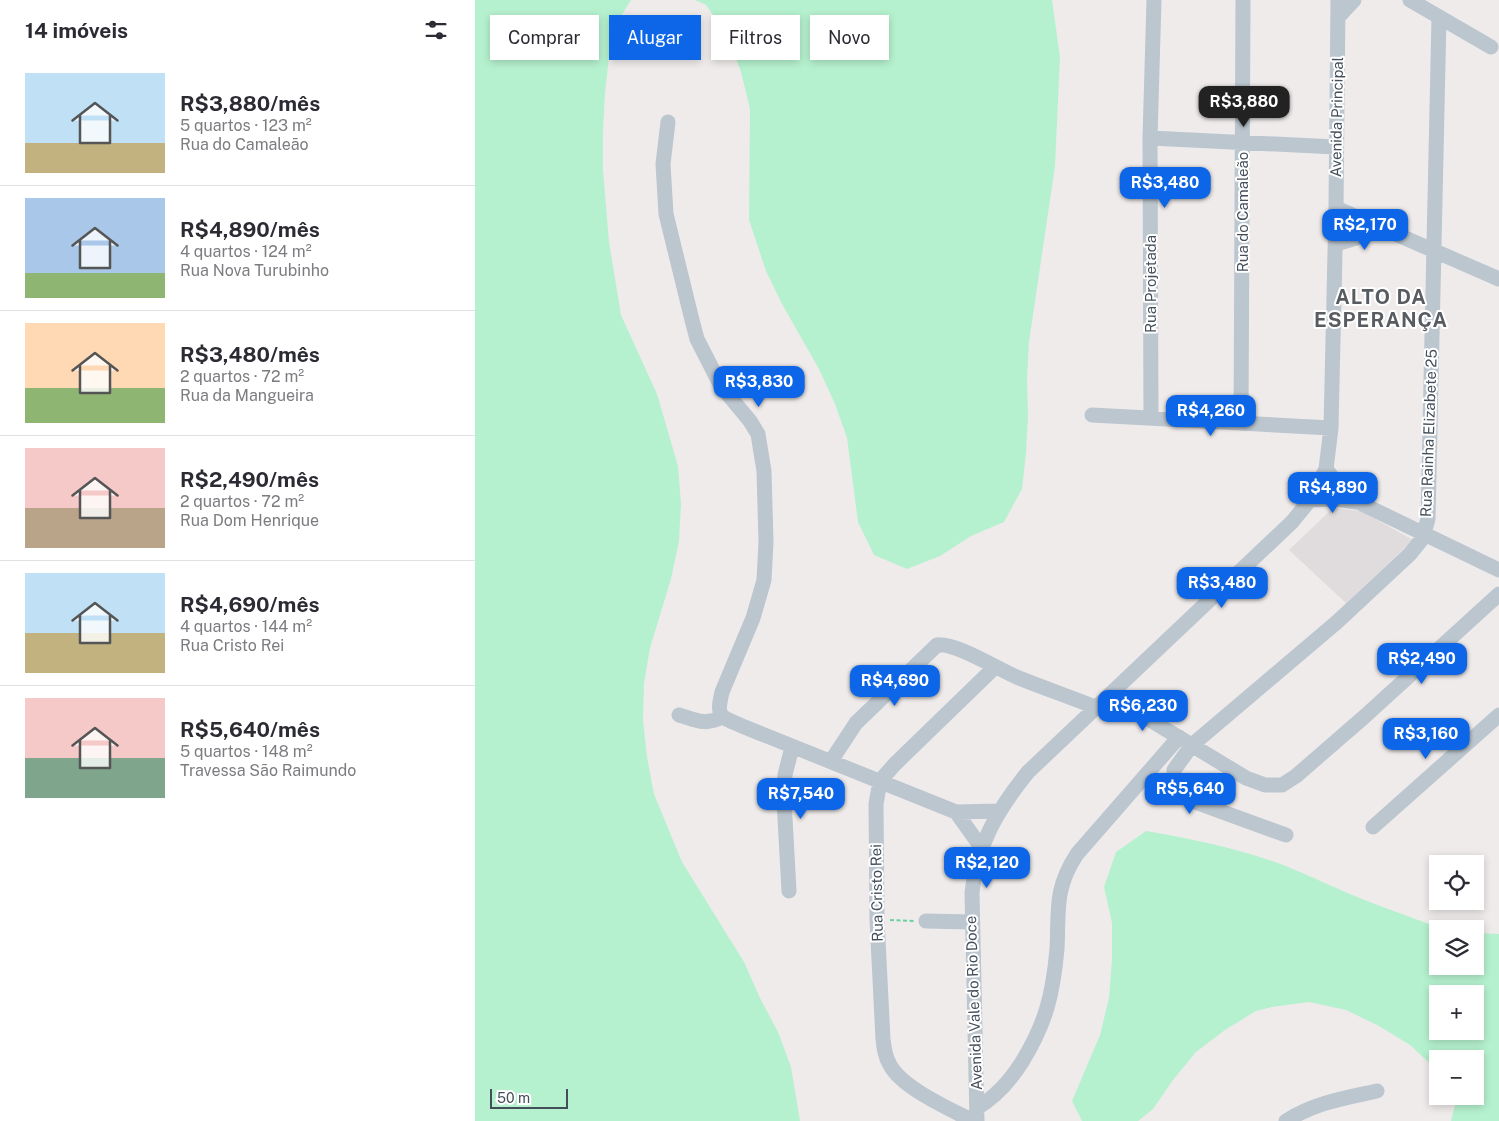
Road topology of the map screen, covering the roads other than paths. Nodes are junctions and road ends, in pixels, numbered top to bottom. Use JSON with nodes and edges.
{"nodes":[{"id":1,"x":1153,"y":0,"type":"edge"},
{"id":2,"x":1243,"y":0,"type":"edge"},
{"id":3,"x":1338,"y":0,"type":"edge"},
{"id":4,"x":1354,"y":0,"type":"edge"},
{"id":5,"x":1411,"y":0,"type":"edge"},
{"id":6,"x":1339,"y":16,"type":"junction"},
{"id":7,"x":1439,"y":17,"type":"junction"},
{"id":8,"x":1491,"y":47,"type":"dead end"},
{"id":9,"x":668,"y":122,"type":"dead end"},
{"id":10,"x":1150,"y":138,"type":"junction"},
{"id":11,"x":1243,"y":142,"type":"junction"},
{"id":12,"x":1336,"y":147,"type":"junction"},
{"id":13,"x":1337,"y":208,"type":"junction"},
{"id":14,"x":1386,"y":229,"type":"junction"},
{"id":15,"x":1336,"y":244,"type":"junction"},
{"id":16,"x":1434,"y":249,"type":"junction"},
{"id":17,"x":1499,"y":279,"type":"edge"},
{"id":18,"x":1092,"y":415,"type":"dead end"},
{"id":19,"x":1151,"y":418,"type":"junction"},
{"id":20,"x":1241,"y":423,"type":"junction"},
{"id":21,"x":1331,"y":428,"type":"junction"},
{"id":22,"x":1326,"y":469,"type":"junction"},
{"id":23,"x":1310,"y":500,"type":"junction"},
{"id":24,"x":1358,"y":502,"type":"junction"},
{"id":25,"x":1424,"y":534,"type":"junction"},
{"id":26,"x":1499,"y":570,"type":"edge"},
{"id":27,"x":1499,"y":594,"type":"edge"},
{"id":28,"x":995,"y":667,"type":"junction"},
{"id":29,"x":1109,"y":694,"type":"junction"},
{"id":30,"x":1095,"y":707,"type":"junction"},
{"id":31,"x":679,"y":715,"type":"dead end"},
{"id":32,"x":1499,"y":715,"type":"edge"},
{"id":33,"x":722,"y":717,"type":"junction"},
{"id":34,"x":1179,"y":737,"type":"junction"},
{"id":35,"x":1192,"y":745,"type":"junction"},
{"id":36,"x":793,"y":747,"type":"junction"},
{"id":37,"x":831,"y":761,"type":"junction"},
{"id":38,"x":880,"y":781,"type":"junction"},
{"id":39,"x":999,"y":811,"type":"junction"},
{"id":40,"x":956,"y":812,"type":"junction"},
{"id":41,"x":1373,"y":827,"type":"dead end"},
{"id":42,"x":1286,"y":835,"type":"dead end"},
{"id":43,"x":981,"y":847,"type":"junction"},
{"id":44,"x":789,"y":891,"type":"dead end"},
{"id":45,"x":926,"y":921,"type":"road end"},
{"id":46,"x":971,"y":922,"type":"junction"},
{"id":47,"x":1377,"y":1091,"type":"dead end"},
{"id":48,"x":976,"y":1117,"type":"edge"},
{"id":49,"x":1286,"y":1121,"type":"edge"}],
"edges":[{"from":1,"to":10,"type":"street","name":"Rua Projetada"},
{"from":2,"to":11,"type":"street","name":"Rua do Camaleão"},
{"from":3,"to":6,"type":"street","name":"Avenida Principal"},
{"from":4,"to":6,"type":"street"},
{"from":5,"to":7,"type":"street"},
{"from":6,"to":12,"type":"street","name":"Avenida Principal"},
{"from":7,"to":8,"type":"street"},
{"from":7,"to":16,"type":"street","name":"Rua Rainha Elizabete 25"},
{"from":9,"to":33,"type":"street"},
{"from":10,"to":11,"type":"street"},
{"from":10,"to":19,"type":"street","name":"Rua Projetada"},
{"from":11,"to":12,"type":"street"},
{"from":11,"to":20,"type":"street","name":"Rua do Camaleão"},
{"from":12,"to":13,"type":"street","name":"Avenida Principal"},
{"from":13,"to":14,"type":"street"},
{"from":13,"to":15,"type":"street","name":"Avenida Principal"},
{"from":14,"to":15,"type":"street"},
{"from":14,"to":16,"type":"street"},
{"from":15,"to":21,"type":"street","name":"Avenida Principal"},
{"from":16,"to":17,"type":"street"},
{"from":16,"to":25,"type":"street","name":"Rua Rainha Elizabete 25"},
{"from":18,"to":19,"type":"street"},
{"from":19,"to":20,"type":"street"},
{"from":20,"to":21,"type":"street"},
{"from":21,"to":22,"type":"street","name":"Avenida Principal"},
{"from":22,"to":23,"type":"street","name":"Avenida Principal"},
{"from":22,"to":24,"type":"street"},
{"from":23,"to":24,"type":"street"},
{"from":23,"to":29,"type":"street","name":"Avenida Principal"},
{"from":24,"to":25,"type":"street"},
{"from":25,"to":26,"type":"street"},
{"from":25,"to":35,"type":"street","name":"Rua Rainha Elizabete 25"},
{"from":27,"to":35,"type":"street"},
{"from":28,"to":30,"type":"street"},
{"from":28,"to":37,"type":"street"},
{"from":28,"to":38,"type":"street"},
{"from":29,"to":30,"type":"street","name":"Avenida Vale do Rio Doce"},
{"from":29,"to":34,"type":"street"},
{"from":30,"to":39,"type":"street","name":"Avenida Vale do Rio Doce"},
{"from":31,"to":33,"type":"street"},
{"from":32,"to":41,"type":"street"},
{"from":33,"to":36,"type":"street"},
{"from":34,"to":35,"type":"street"},
{"from":34,"to":48,"type":"street"},
{"from":35,"to":42,"type":"street","name":"Rua Rainha Elizabete 25"},
{"from":36,"to":37,"type":"street"},
{"from":36,"to":44,"type":"street"},
{"from":37,"to":38,"type":"street"},
{"from":38,"to":40,"type":"street"},
{"from":38,"to":48,"type":"street","name":"Rua Cristo Rei"},
{"from":39,"to":40,"type":"street"},
{"from":39,"to":43,"type":"street","name":"Avenida Vale do Rio Doce"},
{"from":40,"to":43,"type":"street"},
{"from":43,"to":46,"type":"street","name":"Avenida Vale do Rio Doce"},
{"from":45,"to":46,"type":"street"},
{"from":46,"to":48,"type":"street","name":"Avenida Vale do Rio Doce"},
{"from":47,"to":49,"type":"street"}]}
